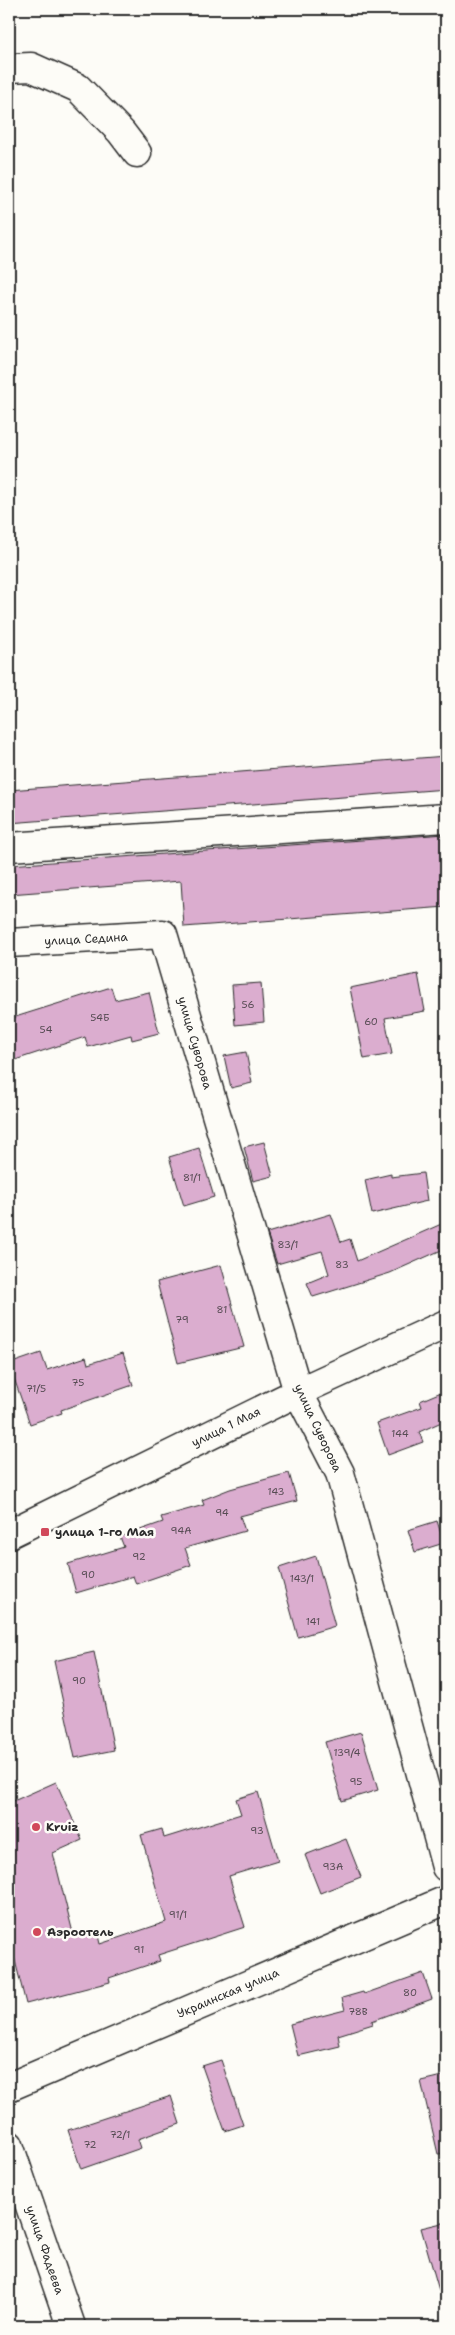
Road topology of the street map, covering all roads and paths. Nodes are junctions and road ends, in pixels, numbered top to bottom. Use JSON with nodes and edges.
{"nodes":[{"id":1,"x":9,"y":68,"type":"edge"},
{"id":2,"x":137,"y":153,"type":"dead end"},
{"id":3,"x":446,"y":818,"type":"edge"},
{"id":4,"x":9,"y":847,"type":"edge"},
{"id":5,"x":163,"y":934,"type":"joint"},
{"id":6,"x":9,"y":943,"type":"edge"},
{"id":7,"x":446,"y":1324,"type":"edge"},
{"id":8,"x":298,"y":1392,"type":"junction"},
{"id":9,"x":9,"y":1534,"type":"edge"},
{"id":10,"x":446,"y":1867,"type":"edge"},
{"id":11,"x":446,"y":1900,"type":"edge"},
{"id":12,"x":9,"y":2087,"type":"edge"},
{"id":13,"x":9,"y":2145,"type":"edge"},
{"id":14,"x":71,"y":2326,"type":"edge"}],
"edges":[{"from":1,"to":2,"type":"street"},
{"from":3,"to":4,"type":"street"},
{"from":5,"to":6,"type":"street","name":"улица Седина"},
{"from":5,"to":8,"type":"street","name":"улица Суворова"},
{"from":7,"to":8,"type":"street","name":"улица 1 Мая"},
{"from":8,"to":9,"type":"street","name":"улица 1 Мая"},
{"from":8,"to":10,"type":"street","name":"улица Суворова"},
{"from":11,"to":12,"type":"street","name":"Украинская улица"},
{"from":13,"to":14,"type":"street","name":"улица Фадеева"}]}
